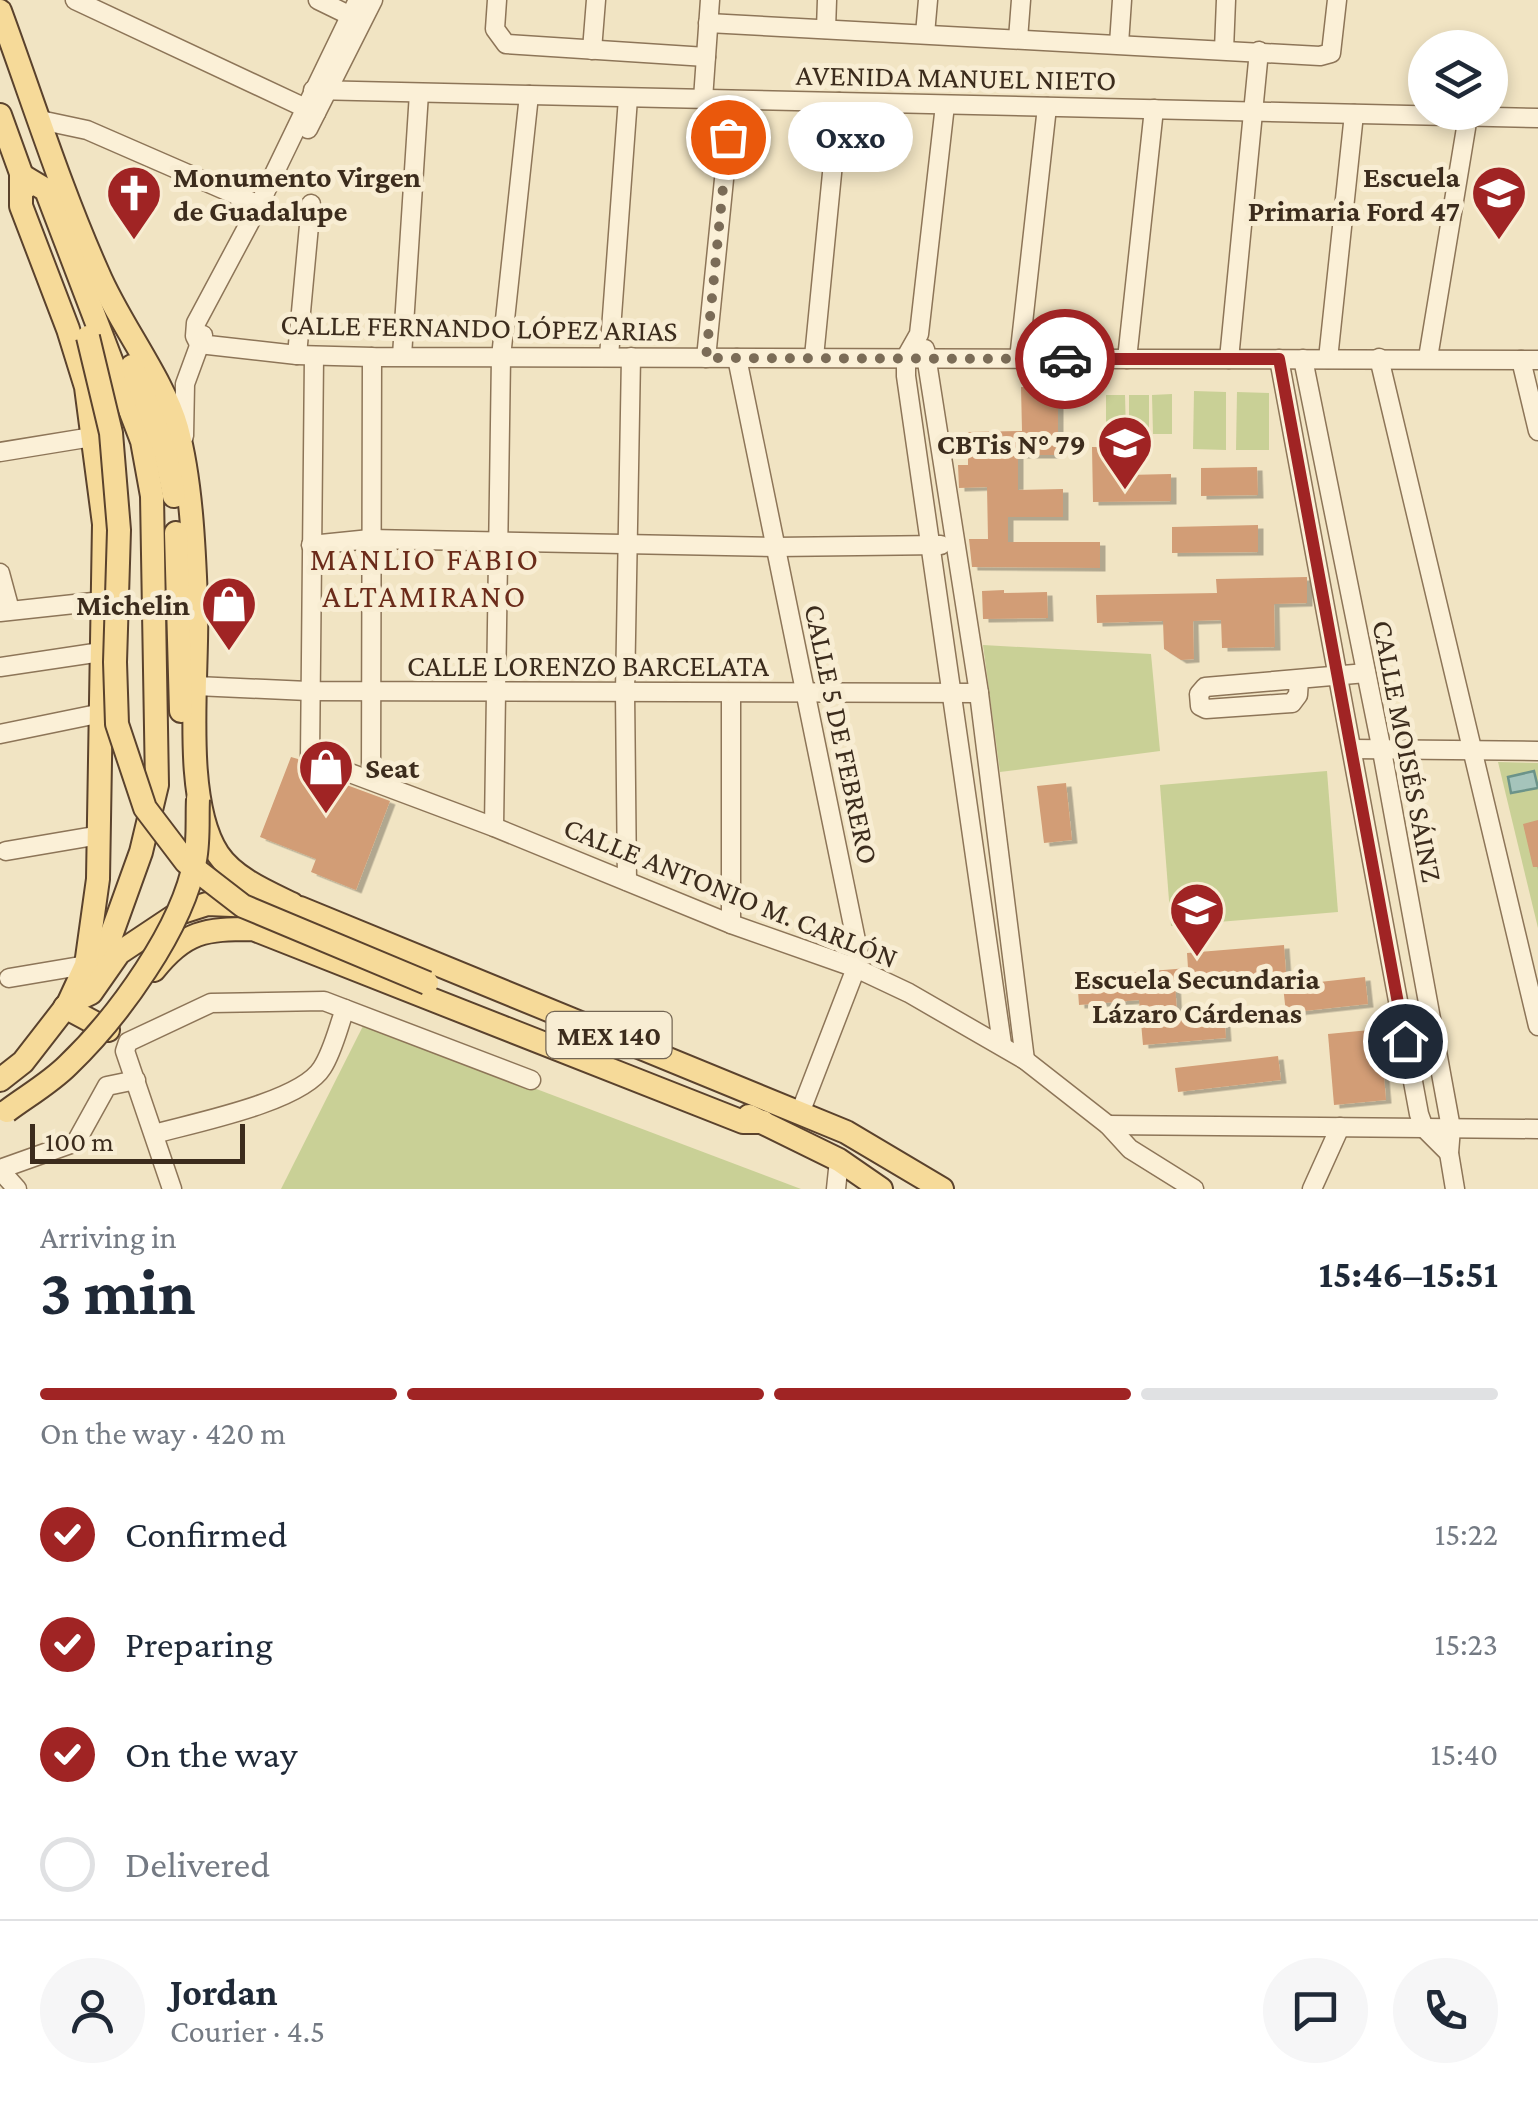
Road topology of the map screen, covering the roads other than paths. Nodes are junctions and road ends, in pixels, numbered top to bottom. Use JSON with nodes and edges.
{"nodes":[{"id":1,"x":75,"y":0,"type":"edge"},
{"id":2,"x":318,"y":0,"type":"edge"},
{"id":3,"x":372,"y":0,"type":"edge"},
{"id":4,"x":497,"y":0,"type":"edge"},
{"id":5,"x":596,"y":0,"type":"edge"},
{"id":6,"x":710,"y":0,"type":"edge"},
{"id":7,"x":828,"y":0,"type":"edge"},
{"id":8,"x":928,"y":0,"type":"edge"},
{"id":9,"x":1021,"y":0,"type":"edge"},
{"id":10,"x":1122,"y":0,"type":"edge"},
{"id":11,"x":1226,"y":0,"type":"edge"},
{"id":12,"x":1337,"y":0,"type":"edge"},
{"id":13,"x":0,"y":11,"type":"edge"},
{"id":14,"x":357,"y":12,"type":"edge"},
{"id":15,"x":708,"y":23,"type":"junction"},
{"id":16,"x":826,"y":29,"type":"junction"},
{"id":17,"x":926,"y":34,"type":"junction"},
{"id":18,"x":1018,"y":39,"type":"junction"},
{"id":19,"x":1119,"y":44,"type":"junction"},
{"id":20,"x":592,"y":50,"type":"junction"},
{"id":21,"x":1224,"y":50,"type":"junction"},
{"id":22,"x":1258,"y":52,"type":"junction"},
{"id":23,"x":706,"y":56,"type":"junction"},
{"id":24,"x":320,"y":91,"type":"junction"},
{"id":25,"x":419,"y":93,"type":"junction"},
{"id":26,"x":530,"y":95,"type":"junction"},
{"id":27,"x":628,"y":98,"type":"junction"},
{"id":28,"x":703,"y":100,"type":"junction"},
{"id":29,"x":732,"y":100,"type":"junction"},
{"id":30,"x":839,"y":102,"type":"junction"},
{"id":31,"x":945,"y":105,"type":"junction"},
{"id":32,"x":1047,"y":107,"type":"junction"},
{"id":33,"x":1154,"y":110,"type":"junction"},
{"id":34,"x":311,"y":111,"type":"junction"},
{"id":35,"x":1255,"y":112,"type":"junction"},
{"id":36,"x":1354,"y":114,"type":"junction"},
{"id":37,"x":0,"y":115,"type":"edge"},
{"id":38,"x":1408,"y":115,"type":"edge"},
{"id":39,"x":1508,"y":117,"type":"edge"},
{"id":40,"x":1538,"y":118,"type":"edge"},
{"id":41,"x":40,"y":120,"type":"junction"},
{"id":42,"x":1466,"y":130,"type":"edge"},
{"id":43,"x":4,"y":141,"type":"edge"},
{"id":44,"x":21,"y":175,"type":"junction"},
{"id":45,"x":311,"y":204,"type":"dead end"},
{"id":46,"x":259,"y":205,"type":"junction"},
{"id":47,"x":118,"y":319,"type":"junction"},
{"id":48,"x":919,"y":334,"type":"junction"},
{"id":49,"x":199,"y":344,"type":"junction"},
{"id":50,"x":306,"y":355,"type":"junction"},
{"id":51,"x":402,"y":356,"type":"junction"},
{"id":52,"x":372,"y":357,"type":"junction"},
{"id":53,"x":501,"y":357,"type":"junction"},
{"id":54,"x":814,"y":357,"type":"junction"},
{"id":55,"x":610,"y":358,"type":"junction"},
{"id":56,"x":631,"y":358,"type":"junction"},
{"id":57,"x":706,"y":358,"type":"junction"},
{"id":58,"x":737,"y":358,"type":"junction"},
{"id":59,"x":906,"y":358,"type":"junction"},
{"id":60,"x":929,"y":358,"type":"junction"},
{"id":61,"x":1379,"y":358,"type":"junction"},
{"id":62,"x":1428,"y":358,"type":"junction"},
{"id":63,"x":1019,"y":359,"type":"junction"},
{"id":64,"x":1127,"y":359,"type":"junction"},
{"id":65,"x":1230,"y":359,"type":"junction"},
{"id":66,"x":1279,"y":359,"type":"junction"},
{"id":67,"x":1328,"y":359,"type":"junction"},
{"id":68,"x":1303,"y":360,"type":"junction"},
{"id":69,"x":1530,"y":360,"type":"edge"},
{"id":70,"x":1538,"y":431,"type":"edge"},
{"id":71,"x":92,"y":437,"type":"junction"},
{"id":72,"x":0,"y":452,"type":"edge"},
{"id":73,"x":184,"y":459,"type":"junction"},
{"id":74,"x":370,"y":539,"type":"junction"},
{"id":75,"x":497,"y":543,"type":"junction"},
{"id":76,"x":626,"y":544,"type":"junction"},
{"id":77,"x":956,"y":544,"type":"junction"},
{"id":78,"x":311,"y":545,"type":"junction"},
{"id":79,"x":930,"y":546,"type":"junction"},
{"id":80,"x":775,"y":547,"type":"junction"},
{"id":81,"x":0,"y":573,"type":"edge"},
{"id":82,"x":102,"y":601,"type":"junction"},
{"id":83,"x":5,"y":611,"type":"edge"},
{"id":84,"x":101,"y":652,"type":"junction"},
{"id":85,"x":0,"y":667,"type":"edge"},
{"id":86,"x":1366,"y":673,"type":"junction"},
{"id":87,"x":1338,"y":677,"type":"junction"},
{"id":88,"x":1298,"y":680,"type":"junction"},
{"id":89,"x":196,"y":686,"type":"junction"},
{"id":90,"x":496,"y":690,"type":"junction"},
{"id":91,"x":308,"y":691,"type":"junction"},
{"id":92,"x":369,"y":691,"type":"junction"},
{"id":93,"x":625,"y":692,"type":"junction"},
{"id":94,"x":731,"y":693,"type":"junction"},
{"id":95,"x":980,"y":693,"type":"junction"},
{"id":96,"x":806,"y":694,"type":"junction"},
{"id":97,"x":951,"y":695,"type":"junction"},
{"id":98,"x":102,"y":714,"type":"junction"},
{"id":99,"x":0,"y":734,"type":"edge"},
{"id":100,"x":157,"y":737,"type":"junction"},
{"id":101,"x":102,"y":738,"type":"junction"},
{"id":102,"x":1352,"y":749,"type":"junction"},
{"id":103,"x":1382,"y":751,"type":"junction"},
{"id":104,"x":1538,"y":751,"type":"edge"},
{"id":105,"x":1473,"y":752,"type":"junction"},
{"id":106,"x":370,"y":780,"type":"junction"},
{"id":107,"x":198,"y":798,"type":"junction"},
{"id":108,"x":494,"y":827,"type":"junction"},
{"id":109,"x":100,"y":835,"type":"junction"},
{"id":110,"x":6,"y":851,"type":"dead end"},
{"id":111,"x":627,"y":881,"type":"junction"},
{"id":112,"x":300,"y":908,"type":"junction"},
{"id":113,"x":731,"y":924,"type":"junction"},
{"id":114,"x":86,"y":965,"type":"junction"},
{"id":115,"x":856,"y":968,"type":"junction"},
{"id":116,"x":9,"y":978,"type":"dead end"},
{"id":117,"x":1534,"y":986,"type":"edge"},
{"id":118,"x":67,"y":1005,"type":"junction"},
{"id":119,"x":345,"y":1009,"type":"junction"},
{"id":120,"x":1538,"y":1026,"type":"edge"},
{"id":121,"x":118,"y":1036,"type":"junction"},
{"id":122,"x":1002,"y":1044,"type":"junction"},
{"id":123,"x":1024,"y":1060,"type":"junction"},
{"id":124,"x":0,"y":1080,"type":"edge"},
{"id":125,"x":136,"y":1080,"type":"junction"},
{"id":126,"x":531,"y":1080,"type":"dead end"},
{"id":127,"x":800,"y":1114,"type":"junction"},
{"id":128,"x":2,"y":1115,"type":"edge"},
{"id":129,"x":763,"y":1122,"type":"junction"},
{"id":130,"x":1108,"y":1125,"type":"junction"},
{"id":131,"x":1340,"y":1127,"type":"junction"},
{"id":132,"x":1424,"y":1128,"type":"junction"},
{"id":133,"x":1451,"y":1128,"type":"junction"},
{"id":134,"x":1538,"y":1129,"type":"edge"},
{"id":135,"x":154,"y":1134,"type":"junction"},
{"id":136,"x":1449,"y":1153,"type":"junction"},
{"id":137,"x":839,"y":1160,"type":"junction"},
{"id":138,"x":0,"y":1169,"type":"edge"},
{"id":139,"x":17,"y":1189,"type":"edge"},
{"id":140,"x":172,"y":1189,"type":"edge"},
{"id":141,"x":836,"y":1189,"type":"edge"},
{"id":142,"x":881,"y":1189,"type":"edge"},
{"id":143,"x":942,"y":1189,"type":"edge"},
{"id":144,"x":1194,"y":1189,"type":"edge"},
{"id":145,"x":1312,"y":1189,"type":"edge"},
{"id":146,"x":1455,"y":1189,"type":"edge"}],
"edges":[{"from":1,"to":34,"type":"street"},
{"from":2,"to":14,"type":"street"},
{"from":3,"to":14,"type":"street"},
{"from":4,"to":20,"type":"street"},
{"from":5,"to":20,"type":"street"},
{"from":6,"to":15,"type":"street"},
{"from":7,"to":16,"type":"street"},
{"from":8,"to":17,"type":"street"},
{"from":9,"to":18,"type":"street"},
{"from":10,"to":19,"type":"street"},
{"from":11,"to":21,"type":"street"},
{"from":12,"to":22,"type":"street"},
{"from":13,"to":41,"type":"main road"},
{"from":14,"to":24,"type":"street"},
{"from":15,"to":16,"type":"street"},
{"from":15,"to":23,"type":"street"},
{"from":16,"to":17,"type":"street"},
{"from":17,"to":18,"type":"street"},
{"from":18,"to":19,"type":"street"},
{"from":19,"to":21,"type":"street"},
{"from":20,"to":23,"type":"street"},
{"from":21,"to":22,"type":"street"},
{"from":22,"to":35,"type":"street"},
{"from":23,"to":28,"type":"street"},
{"from":24,"to":25,"type":"street","name":"AVENIDA MANUEL NIETO"},
{"from":24,"to":34,"type":"street"},
{"from":25,"to":26,"type":"street","name":"AVENIDA MANUEL NIETO"},
{"from":25,"to":51,"type":"street"},
{"from":26,"to":27,"type":"street","name":"AVENIDA MANUEL NIETO"},
{"from":26,"to":53,"type":"street"},
{"from":27,"to":28,"type":"street","name":"AVENIDA MANUEL NIETO"},
{"from":27,"to":55,"type":"street"},
{"from":28,"to":29,"type":"street","name":"AVENIDA MANUEL NIETO"},
{"from":29,"to":30,"type":"street","name":"AVENIDA MANUEL NIETO"},
{"from":29,"to":57,"type":"street"},
{"from":30,"to":31,"type":"street","name":"AVENIDA MANUEL NIETO"},
{"from":30,"to":54,"type":"street"},
{"from":31,"to":32,"type":"street","name":"AVENIDA MANUEL NIETO"},
{"from":31,"to":48,"type":"street"},
{"from":32,"to":33,"type":"street","name":"AVENIDA MANUEL NIETO"},
{"from":32,"to":63,"type":"street"},
{"from":33,"to":35,"type":"street","name":"AVENIDA MANUEL NIETO"},
{"from":33,"to":64,"type":"street"},
{"from":34,"to":46,"type":"street"},
{"from":34,"to":49,"type":"street"},
{"from":35,"to":36,"type":"street","name":"AVENIDA MANUEL NIETO"},
{"from":35,"to":65,"type":"street"},
{"from":36,"to":38,"type":"street","name":"AVENIDA MANUEL NIETO"},
{"from":36,"to":67,"type":"street"},
{"from":37,"to":43,"type":"main road"},
{"from":39,"to":40,"type":"street","name":"AVENIDA MANUEL NIETO"},
{"from":41,"to":46,"type":"street"},
{"from":41,"to":47,"type":"main road"},
{"from":42,"to":62,"type":"street"},
{"from":43,"to":44,"type":"main road"},
{"from":44,"to":71,"type":"main road"},
{"from":44,"to":100,"type":"main road"},
{"from":44,"to":129,"type":"main road","number":"MEX 140","bridge":true},
{"from":45,"to":50,"type":"street"},
{"from":46,"to":49,"type":"street"},
{"from":47,"to":73,"type":"main road"},
{"from":47,"to":107,"type":"main road"},
{"from":48,"to":59,"type":"street"},
{"from":48,"to":60,"type":"street"},
{"from":49,"to":50,"type":"street","name":"CALLE FERNANDO LÓPEZ ARIAS"},
{"from":49,"to":73,"type":"street"},
{"from":50,"to":52,"type":"street","name":"CALLE FERNANDO LÓPEZ ARIAS"},
{"from":50,"to":78,"type":"street"},
{"from":51,"to":52,"type":"street","name":"CALLE FERNANDO LÓPEZ ARIAS"},
{"from":51,"to":53,"type":"street","name":"CALLE FERNANDO LÓPEZ ARIAS"},
{"from":52,"to":74,"type":"street"},
{"from":53,"to":55,"type":"street","name":"CALLE FERNANDO LÓPEZ ARIAS"},
{"from":53,"to":75,"type":"street"},
{"from":54,"to":58,"type":"street","name":"CALLE FERNANDO LÓPEZ ARIAS"},
{"from":54,"to":59,"type":"street","name":"CALLE FERNANDO LÓPEZ ARIAS"},
{"from":55,"to":56,"type":"street","name":"CALLE FERNANDO LÓPEZ ARIAS"},
{"from":56,"to":57,"type":"street","name":"CALLE FERNANDO LÓPEZ ARIAS"},
{"from":56,"to":76,"type":"street"},
{"from":57,"to":58,"type":"street","name":"CALLE FERNANDO LÓPEZ ARIAS"},
{"from":58,"to":80,"type":"street","name":"CALLE 5 DE FEBRERO"},
{"from":59,"to":60,"type":"street","name":"CALLE FERNANDO LÓPEZ ARIAS"},
{"from":59,"to":79,"type":"street"},
{"from":60,"to":63,"type":"street","name":"CALLE FERNANDO LÓPEZ ARIAS"},
{"from":60,"to":77,"type":"street"},
{"from":61,"to":62,"type":"street","name":"CALLE FERNANDO LÓPEZ ARIAS"},
{"from":61,"to":67,"type":"street","name":"CALLE FERNANDO LÓPEZ ARIAS"},
{"from":61,"to":105,"type":"street"},
{"from":62,"to":69,"type":"street","name":"CALLE FERNANDO LÓPEZ ARIAS"},
{"from":63,"to":64,"type":"street","name":"CALLE FERNANDO LÓPEZ ARIAS"},
{"from":64,"to":65,"type":"street","name":"CALLE FERNANDO LÓPEZ ARIAS"},
{"from":65,"to":66,"type":"street","name":"CALLE FERNANDO LÓPEZ ARIAS"},
{"from":66,"to":68,"type":"street","name":"CALLE FERNANDO LÓPEZ ARIAS"},
{"from":66,"to":87,"type":"street","name":"CALLE MOISÉS SÁINZ"},
{"from":67,"to":68,"type":"street","name":"CALLE FERNANDO LÓPEZ ARIAS"},
{"from":68,"to":86,"type":"street","name":"CALLE MOISÉS SÁINZ"},
{"from":69,"to":70,"type":"street"},
{"from":71,"to":72,"type":"street"},
{"from":71,"to":82,"type":"main road"},
{"from":73,"to":89,"type":"main road"},
{"from":74,"to":75,"type":"street"},
{"from":74,"to":78,"type":"street"},
{"from":74,"to":92,"type":"street"},
{"from":75,"to":76,"type":"street"},
{"from":75,"to":90,"type":"street"},
{"from":76,"to":80,"type":"street"},
{"from":76,"to":93,"type":"street"},
{"from":77,"to":79,"type":"street"},
{"from":77,"to":95,"type":"street"},
{"from":78,"to":91,"type":"street"},
{"from":79,"to":80,"type":"street"},
{"from":79,"to":97,"type":"street"},
{"from":80,"to":96,"type":"street","name":"CALLE 5 DE FEBRERO"},
{"from":81,"to":83,"type":"street"},
{"from":82,"to":83,"type":"street"},
{"from":82,"to":84,"type":"main road"},
{"from":84,"to":85,"type":"street"},
{"from":84,"to":98,"type":"main road"},
{"from":86,"to":87,"type":"street"},
{"from":86,"to":103,"type":"street","name":"CALLE MOISÉS SÁINZ"},
{"from":87,"to":88,"type":"street"},
{"from":87,"to":102,"type":"street","name":"CALLE MOISÉS SÁINZ"},
{"from":88,"to":88,"type":"street"},
{"from":89,"to":91,"type":"street","name":"CALLE LORENZO BARCELATA"},
{"from":89,"to":107,"type":"main road"},
{"from":90,"to":92,"type":"street","name":"CALLE LORENZO BARCELATA"},
{"from":90,"to":93,"type":"street","name":"CALLE LORENZO BARCELATA"},
{"from":90,"to":108,"type":"street"},
{"from":91,"to":92,"type":"street","name":"CALLE LORENZO BARCELATA"},
{"from":91,"to":106,"type":"street","name":"CALLE ANTONIO M. CARLÓN"},
{"from":92,"to":106,"type":"street"},
{"from":93,"to":94,"type":"street","name":"CALLE LORENZO BARCELATA"},
{"from":93,"to":111,"type":"street"},
{"from":94,"to":96,"type":"street","name":"CALLE LORENZO BARCELATA"},
{"from":94,"to":113,"type":"street"},
{"from":95,"to":97,"type":"street","name":"CALLE LORENZO BARCELATA"},
{"from":95,"to":123,"type":"street"},
{"from":96,"to":97,"type":"street","name":"CALLE LORENZO BARCELATA"},
{"from":96,"to":115,"type":"street","name":"CALLE 5 DE FEBRERO"},
{"from":97,"to":122,"type":"street"},
{"from":98,"to":99,"type":"street"},
{"from":98,"to":101,"type":"main road"},
{"from":100,"to":101,"type":"main road"},
{"from":100,"to":118,"type":"main road"},
{"from":101,"to":109,"type":"main road"},
{"from":102,"to":103,"type":"street"},
{"from":102,"to":132,"type":"street","name":"CALLE MOISÉS SÁINZ"},
{"from":103,"to":105,"type":"street"},
{"from":103,"to":133,"type":"street","name":"CALLE MOISÉS SÁINZ"},
{"from":104,"to":105,"type":"street"},
{"from":105,"to":117,"type":"street"},
{"from":106,"to":108,"type":"street","name":"CALLE ANTONIO M. CARLÓN"},
{"from":107,"to":112,"type":"main road"},
{"from":107,"to":128,"type":"main road","bridge":true},
{"from":108,"to":111,"type":"street","name":"CALLE ANTONIO M. CARLÓN"},
{"from":109,"to":110,"type":"street"},
{"from":109,"to":114,"type":"main road"},
{"from":111,"to":113,"type":"street","name":"CALLE ANTONIO M. CARLÓN"},
{"from":112,"to":118,"type":"main road","number":"MEX 140"},
{"from":112,"to":127,"type":"main road","number":"MEX 140"},
{"from":113,"to":115,"type":"street","name":"CALLE ANTONIO M. CARLÓN"},
{"from":114,"to":116,"type":"street"},
{"from":114,"to":118,"type":"main road"},
{"from":115,"to":122,"type":"street","name":"CALLE ANTONIO M. CARLÓN"},
{"from":115,"to":127,"type":"street","name":"CALLE 5 DE FEBRERO"},
{"from":117,"to":120,"type":"street"},
{"from":118,"to":121,"type":"main road"},
{"from":118,"to":124,"type":"main road","number":"MEX 140"},
{"from":119,"to":121,"type":"street"},
{"from":119,"to":126,"type":"street"},
{"from":119,"to":135,"type":"street"},
{"from":121,"to":125,"type":"street"},
{"from":121,"to":128,"type":"main road","number":"MEX 140"},
{"from":121,"to":129,"type":"main road","number":"MEX 140"},
{"from":122,"to":123,"type":"street","name":"CALLE ANTONIO M. CARLÓN"},
{"from":123,"to":130,"type":"street","name":"CALLE ANTONIO M. CARLÓN"},
{"from":125,"to":135,"type":"street"},
{"from":125,"to":138,"type":"street"},
{"from":127,"to":143,"type":"main road","number":"MEX 140"},
{"from":129,"to":137,"type":"main road","number":"MEX 140"},
{"from":130,"to":131,"type":"street"},
{"from":130,"to":144,"type":"street","name":"CALLE ANTONIO M. CARLÓN"},
{"from":131,"to":132,"type":"street"},
{"from":131,"to":145,"type":"street"},
{"from":132,"to":133,"type":"street"},
{"from":132,"to":136,"type":"street"},
{"from":133,"to":134,"type":"street"},
{"from":133,"to":136,"type":"street","name":"CALLE MOISÉS SÁINZ"},
{"from":135,"to":140,"type":"street"},
{"from":136,"to":146,"type":"street","name":"CALLE MOISÉS SÁINZ"},
{"from":137,"to":141,"type":"street"},
{"from":137,"to":142,"type":"main road","number":"MEX 140"},
{"from":138,"to":139,"type":"street"}]}
